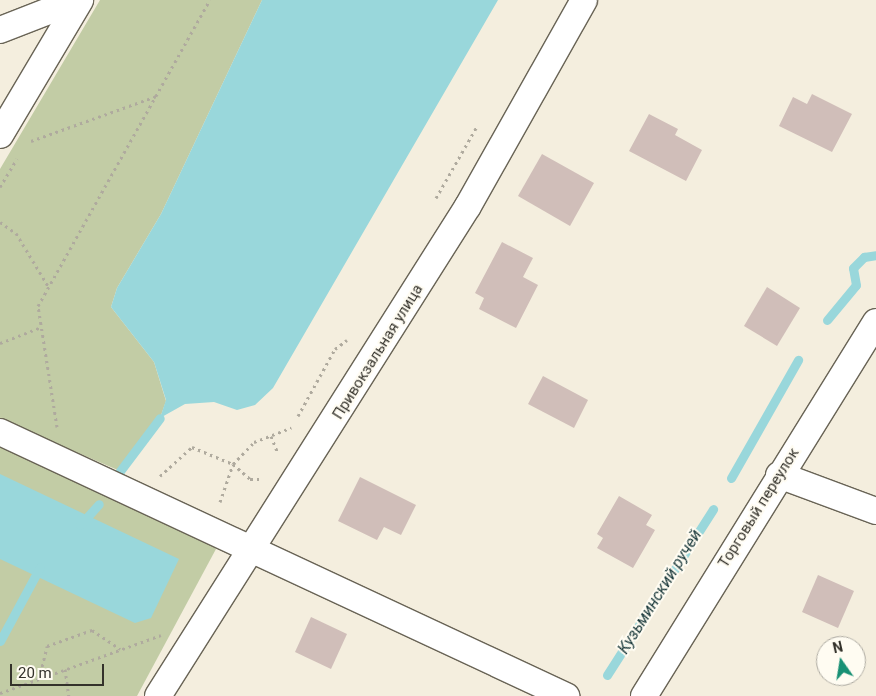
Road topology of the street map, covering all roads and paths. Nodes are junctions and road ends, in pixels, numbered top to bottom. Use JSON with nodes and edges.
{"nodes":[{"id":1,"x":78,"y":0,"type":"edge"},
{"id":2,"x":210,"y":0,"type":"edge"},
{"id":3,"x":584,"y":0,"type":"edge"},
{"id":4,"x":0,"y":30,"type":"edge"},
{"id":5,"x":158,"y":96,"type":"junction"},
{"id":6,"x":478,"y":124,"type":"dead end"},
{"id":7,"x":0,"y":135,"type":"edge"},
{"id":8,"x":27,"y":143,"type":"dead end"},
{"id":9,"x":434,"y":200,"type":"dead end"},
{"id":10,"x":0,"y":222,"type":"edge"},
{"id":11,"x":48,"y":286,"type":"junction"},
{"id":12,"x":876,"y":322,"type":"edge"},
{"id":13,"x":39,"y":328,"type":"junction"},
{"id":14,"x":349,"y":338,"type":"dead end"},
{"id":15,"x":0,"y":343,"type":"edge"},
{"id":16,"x":0,"y":432,"type":"edge"},
{"id":17,"x":58,"y":432,"type":"dead end"},
{"id":18,"x":270,"y":436,"type":"junction"},
{"id":19,"x":279,"y":462,"type":"dead end"},
{"id":20,"x":233,"y":464,"type":"junction"},
{"id":21,"x":779,"y":475,"type":"junction"},
{"id":22,"x":270,"y":479,"type":"dead end"},
{"id":23,"x":154,"y":481,"type":"dead end"},
{"id":24,"x":217,"y":510,"type":"dead end"},
{"id":25,"x":876,"y":510,"type":"edge"},
{"id":26,"x":249,"y":547,"type":"junction"},
{"id":27,"x":167,"y":633,"type":"dead end"},
{"id":28,"x":121,"y":650,"type":"junction"},
{"id":29,"x":65,"y":669,"type":"junction"},
{"id":30,"x":39,"y":679,"type":"junction"},
{"id":31,"x":0,"y":693,"type":"edge"},
{"id":32,"x":69,"y":696,"type":"edge"},
{"id":33,"x":158,"y":696,"type":"edge"},
{"id":34,"x":566,"y":696,"type":"edge"},
{"id":35,"x":644,"y":696,"type":"edge"}],
"edges":[{"from":1,"to":4,"type":"street"},
{"from":1,"to":7,"type":"street"},
{"from":2,"to":5,"type":"path"},
{"from":3,"to":26,"type":"street","name":"Привокзальная улица"},
{"from":5,"to":8,"type":"path"},
{"from":5,"to":11,"type":"path"},
{"from":6,"to":9,"type":"path"},
{"from":10,"to":11,"type":"path"},
{"from":11,"to":13,"type":"path"},
{"from":12,"to":21,"type":"street","name":"Торговый переулок"},
{"from":13,"to":15,"type":"path"},
{"from":13,"to":17,"type":"path"},
{"from":14,"to":18,"type":"path"},
{"from":16,"to":26,"type":"street"},
{"from":18,"to":19,"type":"path"},
{"from":18,"to":20,"type":"path"},
{"from":20,"to":22,"type":"path"},
{"from":20,"to":23,"type":"path"},
{"from":20,"to":24,"type":"path"},
{"from":21,"to":25,"type":"street"},
{"from":21,"to":35,"type":"street","name":"Торговый переулок"},
{"from":26,"to":33,"type":"street","name":"Привокзальная улица"},
{"from":26,"to":34,"type":"street"},
{"from":27,"to":28,"type":"path"},
{"from":28,"to":29,"type":"path"},
{"from":28,"to":30,"type":"path"},
{"from":29,"to":30,"type":"path"},
{"from":29,"to":32,"type":"path"},
{"from":30,"to":31,"type":"path"}]}
